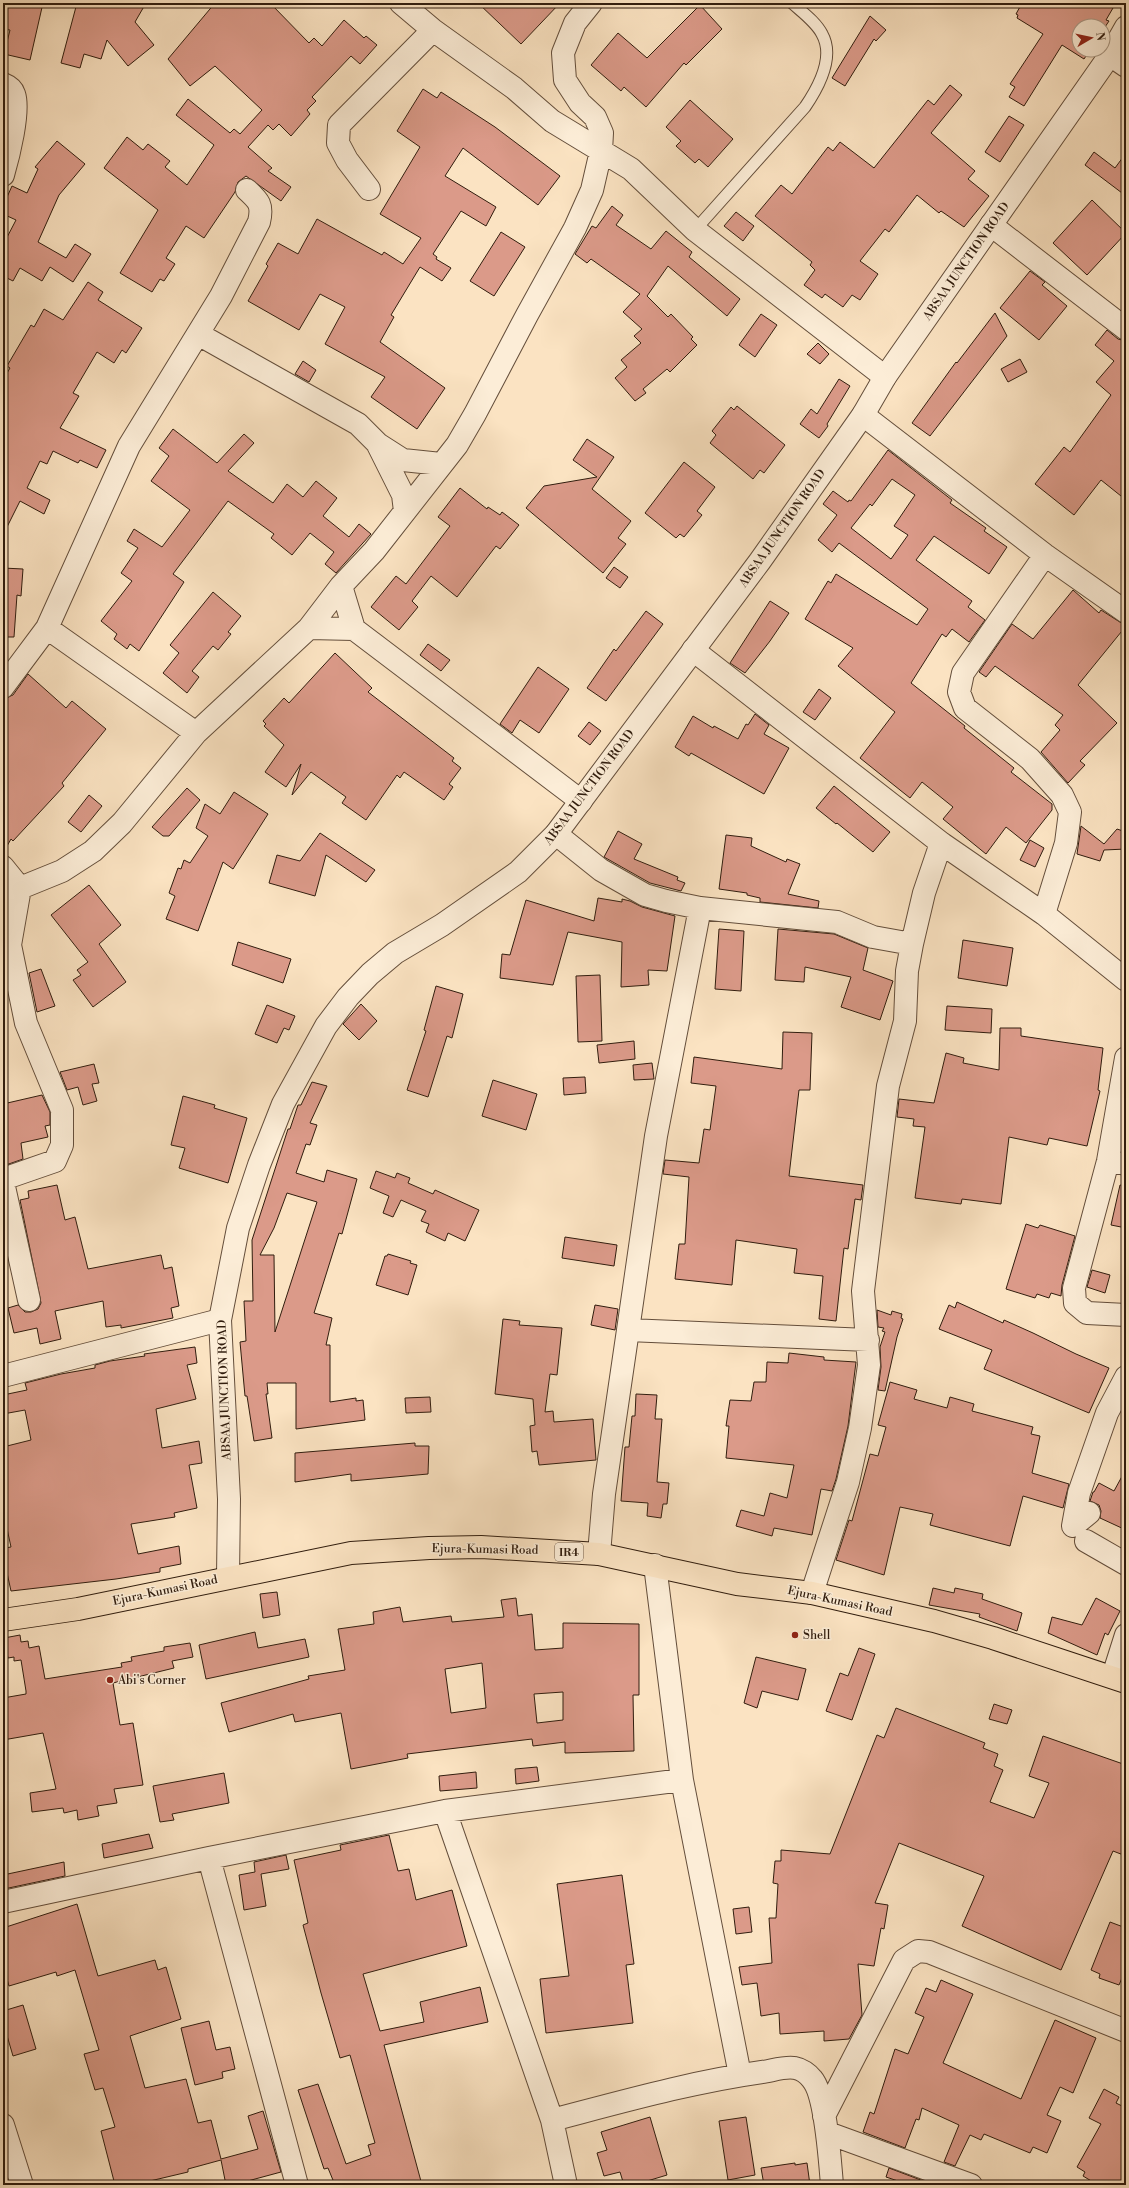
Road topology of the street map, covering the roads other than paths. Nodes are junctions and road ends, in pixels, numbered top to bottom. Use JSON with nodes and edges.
{"nodes":[{"id":1,"x":401,"y":3,"type":"edge"},
{"id":2,"x":591,"y":3,"type":"edge"},
{"id":3,"x":792,"y":3,"type":"edge"},
{"id":4,"x":1126,"y":27,"type":"edge"},
{"id":5,"x":433,"y":30,"type":"junction"},
{"id":6,"x":1118,"y":60,"type":"edge"},
{"id":7,"x":3,"y":84,"type":"edge"},
{"id":8,"x":601,"y":151,"type":"junction"},
{"id":9,"x":3,"y":175,"type":"edge"},
{"id":10,"x":370,"y":189,"type":"dead end"},
{"id":11,"x":247,"y":190,"type":"dead end"},
{"id":12,"x":991,"y":225,"type":"junction"},
{"id":13,"x":695,"y":230,"type":"junction"},
{"id":14,"x":1126,"y":329,"type":"edge"},
{"id":15,"x":198,"y":334,"type":"junction"},
{"id":16,"x":885,"y":377,"type":"junction"},
{"id":17,"x":863,"y":415,"type":"junction"},
{"id":18,"x":378,"y":444,"type":"junction"},
{"id":19,"x":441,"y":464,"type":"junction"},
{"id":20,"x":405,"y":511,"type":"junction"},
{"id":21,"x":1045,"y":555,"type":"junction"},
{"id":22,"x":340,"y":586,"type":"junction"},
{"id":23,"x":1126,"y":612,"type":"edge"},
{"id":24,"x":47,"y":628,"type":"junction"},
{"id":25,"x":308,"y":628,"type":"junction"},
{"id":26,"x":354,"y":629,"type":"junction"},
{"id":27,"x":693,"y":650,"type":"junction"},
{"id":28,"x":3,"y":687,"type":"edge"},
{"id":29,"x":196,"y":733,"type":"junction"},
{"id":30,"x":581,"y":801,"type":"junction"},
{"id":31,"x":556,"y":834,"type":"junction"},
{"id":32,"x":941,"y":843,"type":"junction"},
{"id":33,"x":3,"y":867,"type":"edge"},
{"id":34,"x":12,"y":891,"type":"edge"},
{"id":35,"x":700,"y":908,"type":"junction"},
{"id":36,"x":1044,"y":914,"type":"junction"},
{"id":37,"x":912,"y":944,"type":"junction"},
{"id":38,"x":1126,"y":980,"type":"edge"},
{"id":39,"x":1126,"y":1058,"type":"edge"},
{"id":40,"x":1117,"y":1162,"type":"edge"},
{"id":41,"x":3,"y":1181,"type":"edge"},
{"id":42,"x":29,"y":1300,"type":"dead end"},
{"id":43,"x":1126,"y":1315,"type":"edge"},
{"id":44,"x":220,"y":1320,"type":"junction"},
{"id":45,"x":628,"y":1330,"type":"junction"},
{"id":46,"x":868,"y":1340,"type":"junction"},
{"id":47,"x":3,"y":1376,"type":"edge"},
{"id":48,"x":1126,"y":1377,"type":"edge"},
{"id":49,"x":1089,"y":1513,"type":"dead end"},
{"id":50,"x":1086,"y":1541,"type":"dead end"},
{"id":51,"x":599,"y":1554,"type":"junction"},
{"id":52,"x":1126,"y":1564,"type":"edge"},
{"id":53,"x":655,"y":1565,"type":"junction"},
{"id":54,"x":228,"y":1577,"type":"junction"},
{"id":55,"x":812,"y":1593,"type":"junction"},
{"id":56,"x":3,"y":1620,"type":"edge"},
{"id":57,"x":1126,"y":1635,"type":"edge"},
{"id":58,"x":1120,"y":1679,"type":"edge"},
{"id":59,"x":682,"y":1780,"type":"junction"},
{"id":60,"x":445,"y":1810,"type":"junction"},
{"id":61,"x":209,"y":1858,"type":"junction"},
{"id":62,"x":3,"y":1902,"type":"edge"},
{"id":63,"x":1126,"y":2031,"type":"edge"},
{"id":64,"x":740,"y":2075,"type":"junction"},
{"id":65,"x":552,"y":2120,"type":"junction"},
{"id":66,"x":3,"y":2125,"type":"edge"},
{"id":67,"x":826,"y":2125,"type":"junction"},
{"id":68,"x":945,"y":2181,"type":"edge"},
{"id":69,"x":22,"y":2185,"type":"edge"},
{"id":70,"x":297,"y":2185,"type":"edge"},
{"id":71,"x":566,"y":2185,"type":"edge"},
{"id":72,"x":832,"y":2185,"type":"edge"},
{"id":73,"x":971,"y":2185,"type":"edge"}],
"edges":[{"from":1,"to":5,"type":"street"},
{"from":2,"to":8,"type":"street"},
{"from":3,"to":13,"type":"lane"},
{"from":4,"to":6,"type":"street","name":"ABSAA JUNCTION ROAD"},
{"from":5,"to":8,"type":"street"},
{"from":5,"to":10,"type":"street"},
{"from":6,"to":12,"type":"street","name":"ABSAA JUNCTION ROAD"},
{"from":7,"to":9,"type":"street"},
{"from":8,"to":13,"type":"street"},
{"from":8,"to":19,"type":"street"},
{"from":11,"to":15,"type":"street"},
{"from":12,"to":14,"type":"street"},
{"from":12,"to":16,"type":"street","name":"ABSAA JUNCTION ROAD"},
{"from":13,"to":16,"type":"street"},
{"from":15,"to":18,"type":"street"},
{"from":15,"to":24,"type":"street"},
{"from":16,"to":17,"type":"street","name":"ABSAA JUNCTION ROAD"},
{"from":17,"to":21,"type":"street"},
{"from":17,"to":27,"type":"street","name":"ABSAA JUNCTION ROAD"},
{"from":18,"to":19,"type":"street"},
{"from":18,"to":20,"type":"street"},
{"from":19,"to":20,"type":"street"},
{"from":20,"to":22,"type":"street"},
{"from":21,"to":23,"type":"street"},
{"from":21,"to":36,"type":"street"},
{"from":22,"to":25,"type":"street"},
{"from":22,"to":26,"type":"street"},
{"from":24,"to":28,"type":"street"},
{"from":24,"to":29,"type":"street"},
{"from":25,"to":26,"type":"street"},
{"from":25,"to":29,"type":"street"},
{"from":26,"to":30,"type":"street"},
{"from":27,"to":30,"type":"street","name":"ABSAA JUNCTION ROAD"},
{"from":27,"to":32,"type":"street"},
{"from":29,"to":34,"type":"street"},
{"from":30,"to":31,"type":"street","name":"ABSAA JUNCTION ROAD"},
{"from":31,"to":35,"type":"street"},
{"from":31,"to":44,"type":"street","name":"ABSAA JUNCTION ROAD"},
{"from":32,"to":36,"type":"street"},
{"from":32,"to":37,"type":"street"},
{"from":33,"to":34,"type":"street"},
{"from":34,"to":41,"type":"street"},
{"from":35,"to":37,"type":"street"},
{"from":35,"to":45,"type":"street"},
{"from":36,"to":38,"type":"street"},
{"from":37,"to":46,"type":"street"},
{"from":39,"to":40,"type":"street"},
{"from":40,"to":43,"type":"street"},
{"from":41,"to":42,"type":"street"},
{"from":44,"to":47,"type":"street"},
{"from":44,"to":54,"type":"street","name":"ABSAA JUNCTION ROAD"},
{"from":45,"to":46,"type":"street"},
{"from":45,"to":51,"type":"street"},
{"from":46,"to":55,"type":"street"},
{"from":48,"to":49,"type":"street"},
{"from":50,"to":52,"type":"street"},
{"from":51,"to":53,"type":"main road","name":"Ejura-Kumasi Road","number":"IR4"},
{"from":51,"to":54,"type":"main road","name":"Ejura-Kumasi Road","number":"IR4"},
{"from":53,"to":55,"type":"main road","name":"Ejura-Kumasi Road","number":"IR4"},
{"from":53,"to":59,"type":"street"},
{"from":54,"to":56,"type":"main road","name":"Ejura-Kumasi Road","number":"IR4"},
{"from":55,"to":58,"type":"main road","name":"Ejura-Kumasi Road","number":"IR4"},
{"from":57,"to":58,"type":"street"},
{"from":59,"to":60,"type":"street"},
{"from":59,"to":64,"type":"street"},
{"from":60,"to":61,"type":"street"},
{"from":60,"to":65,"type":"street"},
{"from":61,"to":62,"type":"street"},
{"from":61,"to":70,"type":"street"},
{"from":63,"to":67,"type":"street"},
{"from":64,"to":65,"type":"street"},
{"from":64,"to":67,"type":"street"},
{"from":65,"to":71,"type":"street"},
{"from":66,"to":69,"type":"street"},
{"from":67,"to":68,"type":"street"},
{"from":67,"to":72,"type":"street"},
{"from":68,"to":73,"type":"street"}]}
